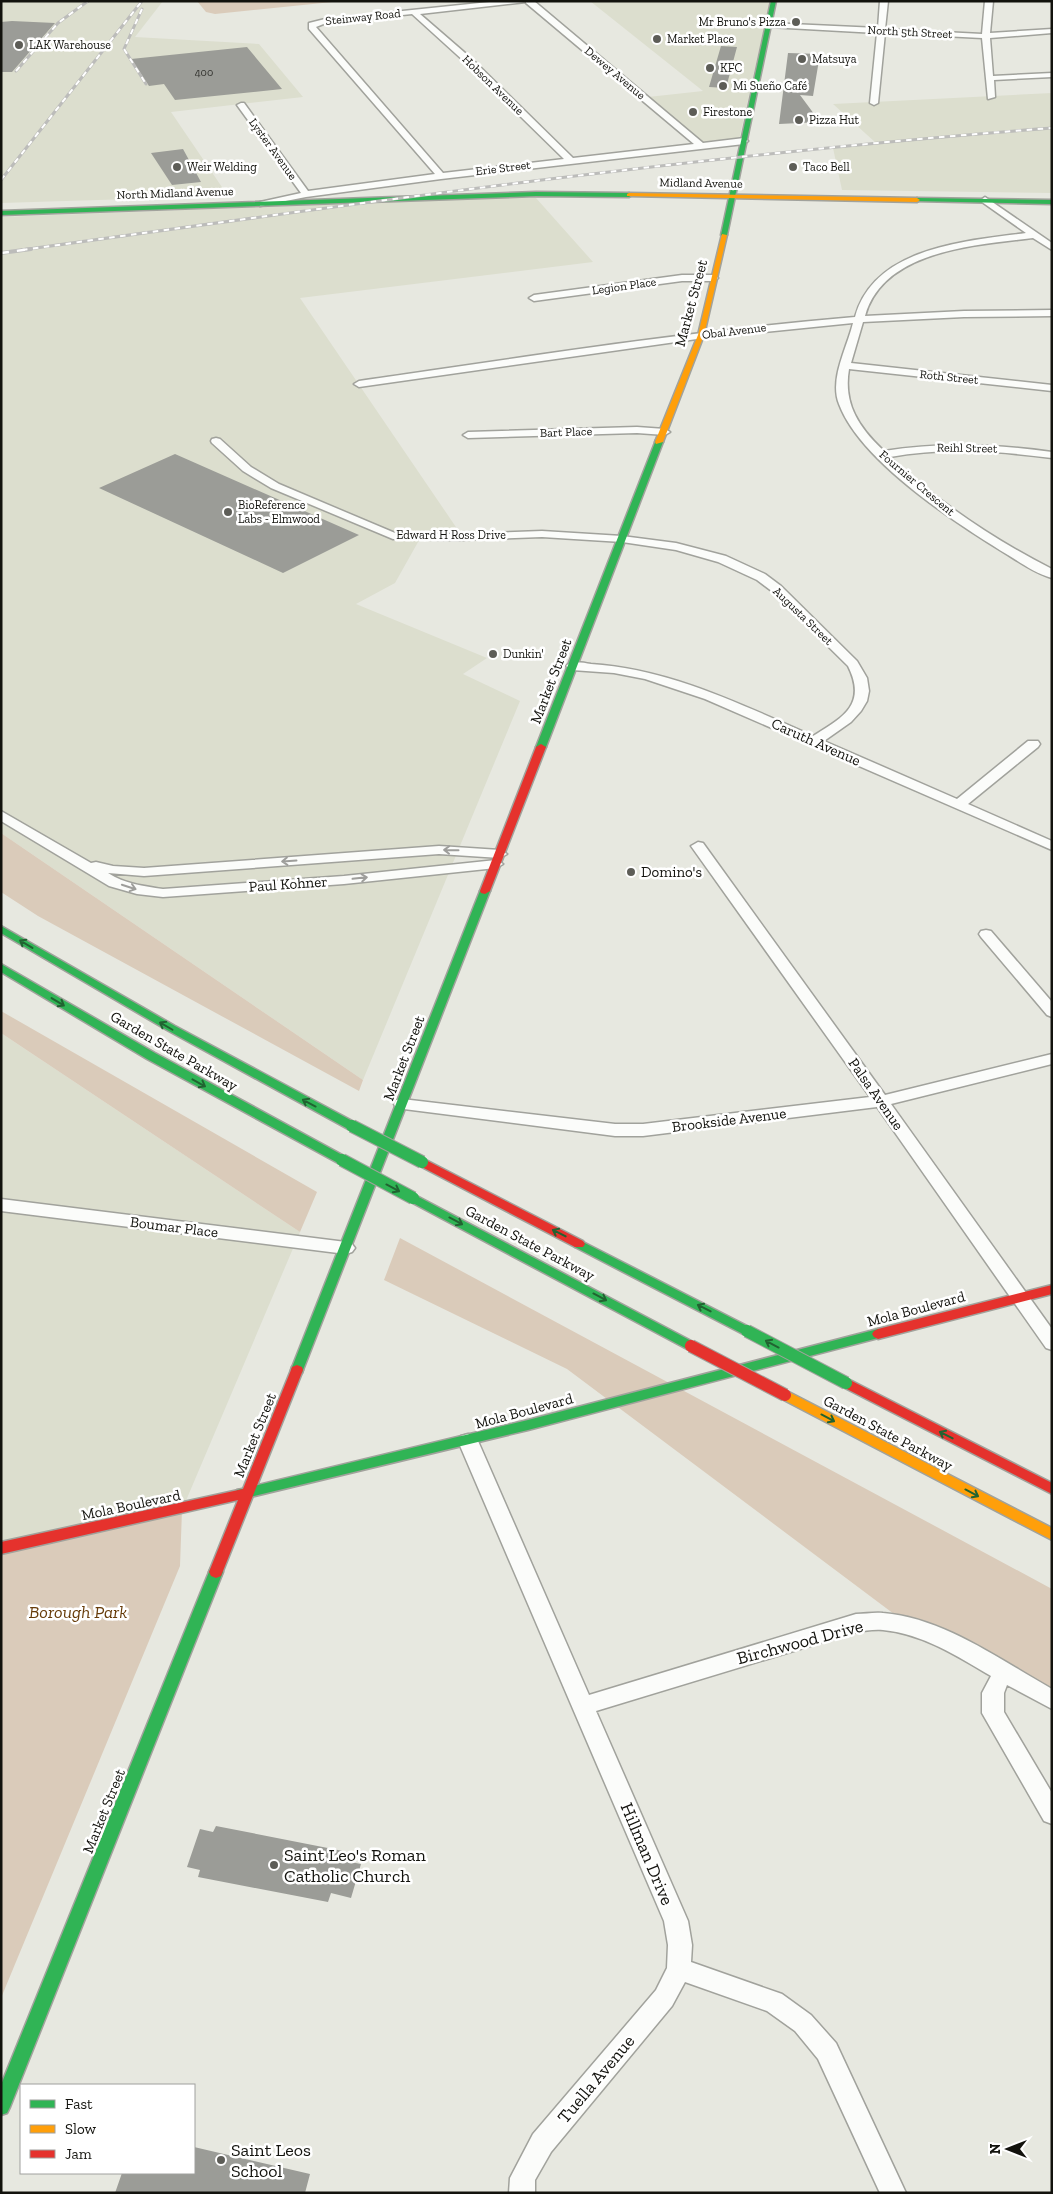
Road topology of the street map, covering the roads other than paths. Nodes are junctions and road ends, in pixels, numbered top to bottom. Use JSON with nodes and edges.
{"nodes":[{"id":1,"x":524,"y":1,"type":"edge"},
{"id":2,"x":529,"y":1,"type":"edge"},
{"id":3,"x":774,"y":1,"type":"edge"},
{"id":4,"x":884,"y":1,"type":"edge"},
{"id":5,"x":995,"y":1,"type":"edge"},
{"id":6,"x":989,"y":2,"type":"edge"},
{"id":7,"x":414,"y":12,"type":"junction"},
{"id":8,"x":769,"y":25,"type":"junction"},
{"id":9,"x":882,"y":30,"type":"junction"},
{"id":10,"x":1052,"y":31,"type":"edge"},
{"id":11,"x":986,"y":36,"type":"junction"},
{"id":12,"x":1052,"y":75,"type":"edge"},
{"id":13,"x":991,"y":78,"type":"junction"},
{"id":14,"x":991,"y":97,"type":"dead end"},
{"id":15,"x":874,"y":103,"type":"dead end"},
{"id":16,"x":241,"y":105,"type":"dead end"},
{"id":17,"x":744,"y":141,"type":"junction"},
{"id":18,"x":700,"y":145,"type":"junction"},
{"id":19,"x":570,"y":160,"type":"junction"},
{"id":20,"x":441,"y":176,"type":"junction"},
{"id":21,"x":306,"y":194,"type":"junction"},
{"id":22,"x":732,"y":197,"type":"junction"},
{"id":23,"x":985,"y":200,"type":"junction"},
{"id":24,"x":351,"y":201,"type":"joint"},
{"id":25,"x":1052,"y":202,"type":"edge"},
{"id":26,"x":263,"y":204,"type":"junction"},
{"id":27,"x":1,"y":213,"type":"edge"},
{"id":28,"x":1033,"y":235,"type":"junction"},
{"id":29,"x":1052,"y":247,"type":"edge"},
{"id":30,"x":713,"y":278,"type":"junction"},
{"id":31,"x":534,"y":298,"type":"dead end"},
{"id":32,"x":1052,"y":313,"type":"edge"},
{"id":33,"x":860,"y":318,"type":"junction"},
{"id":34,"x":701,"y":335,"type":"junction"},
{"id":35,"x":845,"y":365,"type":"junction"},
{"id":36,"x":359,"y":384,"type":"dead end"},
{"id":37,"x":1052,"y":388,"type":"edge"},
{"id":38,"x":665,"y":432,"type":"junction"},
{"id":39,"x":468,"y":435,"type":"dead end"},
{"id":40,"x":216,"y":441,"type":"dead end"},
{"id":41,"x":882,"y":455,"type":"junction"},
{"id":42,"x":1052,"y":455,"type":"edge"},
{"id":43,"x":622,"y":539,"type":"junction"},
{"id":44,"x":1052,"y":574,"type":"edge"},
{"id":45,"x":572,"y":666,"type":"junction"},
{"id":46,"x":814,"y":742,"type":"junction"},
{"id":47,"x":1033,"y":744,"type":"dead end"},
{"id":48,"x":958,"y":805,"type":"junction"},
{"id":49,"x":1,"y":815,"type":"edge"},
{"id":50,"x":698,"y":846,"type":"dead end"},
{"id":51,"x":1052,"y":846,"type":"edge"},
{"id":52,"x":498,"y":859,"type":"junction"},
{"id":53,"x":86,"y":864,"type":"junction"},
{"id":54,"x":1,"y":929,"type":"edge"},
{"id":55,"x":986,"y":934,"type":"dead end"},
{"id":56,"x":1,"y":967,"type":"edge"},
{"id":57,"x":1052,"y":1012,"type":"edge"},
{"id":58,"x":1052,"y":1059,"type":"edge"},
{"id":59,"x":881,"y":1101,"type":"junction"},
{"id":60,"x":402,"y":1104,"type":"junction"},
{"id":61,"x":1,"y":1206,"type":"edge"},
{"id":62,"x":346,"y":1248,"type":"junction"},
{"id":63,"x":1052,"y":1289,"type":"edge"},
{"id":64,"x":1019,"y":1297,"type":"junction"},
{"id":65,"x":1052,"y":1343,"type":"edge"},
{"id":66,"x":468,"y":1441,"type":"junction"},
{"id":67,"x":1052,"y":1489,"type":"edge"},
{"id":68,"x":247,"y":1494,"type":"junction"},
{"id":69,"x":1052,"y":1535,"type":"edge"},
{"id":70,"x":1,"y":1548,"type":"edge"},
{"id":71,"x":1004,"y":1672,"type":"junction"},
{"id":72,"x":1052,"y":1700,"type":"edge"},
{"id":73,"x":582,"y":1706,"type":"junction"},
{"id":74,"x":1052,"y":1814,"type":"edge"},
{"id":75,"x":679,"y":1969,"type":"junction"},
{"id":76,"x":1,"y":2107,"type":"edge"},
{"id":77,"x":522,"y":2193,"type":"edge"},
{"id":78,"x":893,"y":2193,"type":"edge"}],
"edges":[{"from":1,"to":7,"type":"street","name":"Steinway Road"},
{"from":2,"to":18,"type":"street","name":"Dewey Avenue"},
{"from":3,"to":8,"type":"main road","name":"Market Street"},
{"from":4,"to":9,"type":"street"},
{"from":5,"to":6,"type":"street"},
{"from":6,"to":11,"type":"street"},
{"from":7,"to":19,"type":"street","name":"Hobson Avenue"},
{"from":7,"to":20,"type":"street","name":"Steinway Road"},
{"from":8,"to":9,"type":"street","name":"North 5th Street"},
{"from":8,"to":17,"type":"main road","name":"Market Street"},
{"from":9,"to":11,"type":"street","name":"North 5th Street"},
{"from":9,"to":15,"type":"street"},
{"from":10,"to":11,"type":"street","name":"North 5th Street"},
{"from":11,"to":13,"type":"street"},
{"from":12,"to":13,"type":"street"},
{"from":13,"to":14,"type":"street"},
{"from":16,"to":21,"type":"street","name":"Lyster Avenue"},
{"from":17,"to":18,"type":"street","name":"Erie Street"},
{"from":17,"to":22,"type":"main road","name":"Market Street"},
{"from":18,"to":19,"type":"street","name":"Erie Street"},
{"from":19,"to":20,"type":"street","name":"Erie Street"},
{"from":20,"to":21,"type":"street","name":"Erie Street"},
{"from":21,"to":26,"type":"street","name":"Erie Street"},
{"from":22,"to":23,"type":"main road","name":"Midland Avenue"},
{"from":22,"to":24,"type":"main road","name":"Midland Avenue"},
{"from":22,"to":30,"type":"main road","name":"Market Street"},
{"from":23,"to":25,"type":"main road","name":"Midland Avenue"},
{"from":23,"to":28,"type":"street"},
{"from":24,"to":26,"type":"main road","name":"North Midland Avenue"},
{"from":26,"to":27,"type":"main road","name":"North Midland Avenue"},
{"from":28,"to":29,"type":"street"},
{"from":28,"to":33,"type":"street","name":"Fournier Crescent"},
{"from":30,"to":31,"type":"street","name":"Legion Place"},
{"from":30,"to":34,"type":"main road","name":"Market Street"},
{"from":32,"to":33,"type":"street","name":"Obal Avenue"},
{"from":33,"to":34,"type":"street","name":"Obal Avenue"},
{"from":33,"to":35,"type":"street","name":"Fournier Crescent"},
{"from":34,"to":36,"type":"street","name":"Obal Avenue"},
{"from":34,"to":38,"type":"main road","name":"Market Street"},
{"from":35,"to":37,"type":"street","name":"Roth Street"},
{"from":35,"to":41,"type":"street","name":"Fournier Crescent"},
{"from":38,"to":39,"type":"street","name":"Bart Place"},
{"from":38,"to":43,"type":"main road","name":"Market Street"},
{"from":40,"to":43,"type":"street","name":"Edward H Ross Drive"},
{"from":41,"to":42,"type":"street","name":"Reihl Street"},
{"from":41,"to":44,"type":"street","name":"Fournier Crescent"},
{"from":43,"to":45,"type":"main road","name":"Market Street"},
{"from":43,"to":46,"type":"street","name":"Augusta Street"},
{"from":45,"to":46,"type":"street","name":"Caruth Avenue"},
{"from":45,"to":52,"type":"main road","name":"Market Street"},
{"from":46,"to":48,"type":"street","name":"Caruth Avenue"},
{"from":47,"to":48,"type":"street"},
{"from":48,"to":51,"type":"street","name":"Caruth Avenue"},
{"from":49,"to":53,"type":"street","name":"Paul Kohner"},
{"from":50,"to":59,"type":"street","name":"Palsa Avenue"},
{"from":52,"to":53,"type":"street","name":"Paul Kohner","one_way":true},
{"from":53,"to":52,"type":"street","name":"Paul Kohner","one_way":true},
{"from":52,"to":60,"type":"main road","name":"Market Street"},
{"from":67,"to":54,"type":"main road","name":"Garden State Parkway","one_way":true,"bridge":true},
{"from":55,"to":57,"type":"street"},
{"from":56,"to":69,"type":"main road","name":"Garden State Parkway","one_way":true,"bridge":true},
{"from":58,"to":59,"type":"street","name":"Brookside Avenue"},
{"from":59,"to":60,"type":"street","name":"Brookside Avenue"},
{"from":59,"to":64,"type":"street","name":"Palsa Avenue"},
{"from":60,"to":62,"type":"main road","name":"Market Street"},
{"from":61,"to":62,"type":"street","name":"Boumar Place"},
{"from":62,"to":68,"type":"main road","name":"Market Street"},
{"from":63,"to":64,"type":"main road","name":"Mola Boulevard"},
{"from":64,"to":65,"type":"street","name":"Palsa Avenue"},
{"from":64,"to":66,"type":"main road","name":"Mola Boulevard"},
{"from":66,"to":68,"type":"main road","name":"Mola Boulevard"},
{"from":66,"to":73,"type":"street","name":"Hillman Drive"},
{"from":68,"to":70,"type":"main road","name":"Mola Boulevard"},
{"from":68,"to":76,"type":"main road","name":"Market Street"},
{"from":71,"to":72,"type":"street","name":"Birchwood Drive"},
{"from":71,"to":73,"type":"street","name":"Birchwood Drive"},
{"from":71,"to":74,"type":"street"},
{"from":73,"to":75,"type":"street","name":"Hillman Drive"},
{"from":75,"to":77,"type":"street","name":"Tuella Avenue"},
{"from":75,"to":78,"type":"street"}]}
